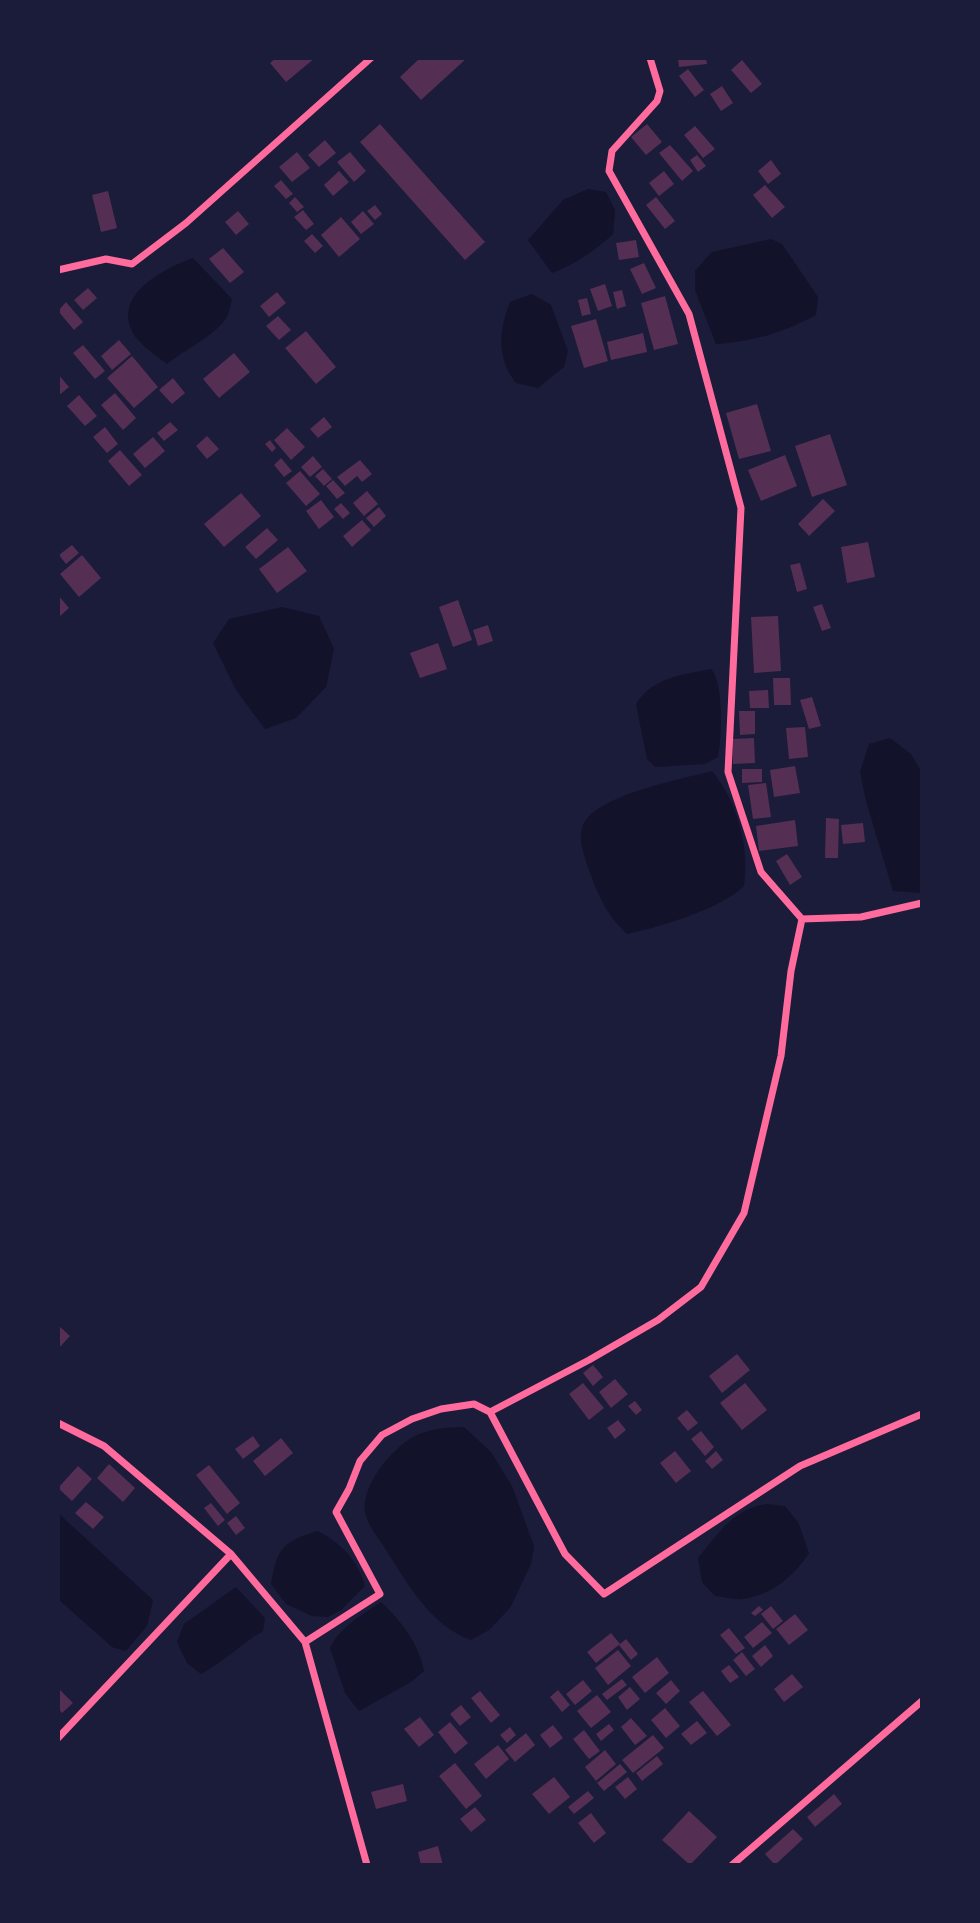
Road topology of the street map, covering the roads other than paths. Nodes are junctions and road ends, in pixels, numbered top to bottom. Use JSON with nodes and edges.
{"nodes":[{"id":1,"x":371,"y":58,"type":"edge"},
{"id":2,"x":650,"y":58,"type":"edge"},
{"id":3,"x":58,"y":270,"type":"edge"},
{"id":4,"x":922,"y":903,"type":"edge"},
{"id":5,"x":802,"y":919,"type":"junction"},
{"id":6,"x":489,"y":1412,"type":"junction"},
{"id":7,"x":922,"y":1413,"type":"edge"},
{"id":8,"x":58,"y":1423,"type":"edge"},
{"id":9,"x":231,"y":1554,"type":"junction"},
{"id":10,"x":305,"y":1642,"type":"junction"},
{"id":11,"x":922,"y":1701,"type":"edge"},
{"id":12,"x":58,"y":1738,"type":"edge"},
{"id":13,"x":367,"y":1865,"type":"edge"},
{"id":14,"x":732,"y":1865,"type":"edge"}],
"edges":[{"from":1,"to":3,"type":"street"},
{"from":2,"to":5,"type":"street"},
{"from":4,"to":5,"type":"street"},
{"from":5,"to":6,"type":"street"},
{"from":6,"to":7,"type":"street"},
{"from":6,"to":10,"type":"street"},
{"from":8,"to":9,"type":"street"},
{"from":9,"to":10,"type":"street"},
{"from":9,"to":12,"type":"street"},
{"from":10,"to":13,"type":"street"},
{"from":11,"to":14,"type":"street"}]}
